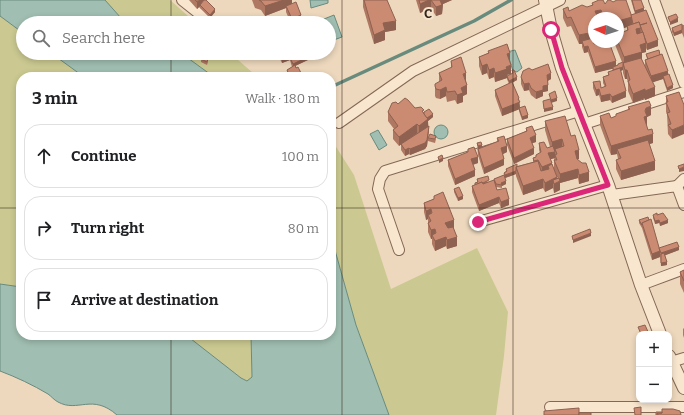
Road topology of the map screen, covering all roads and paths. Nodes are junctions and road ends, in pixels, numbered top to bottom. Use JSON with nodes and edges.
{"nodes":[{"id":1,"x":182,"y":0,"type":"edge"},
{"id":2,"x":560,"y":0,"type":"edge"},
{"id":3,"x":654,"y":0,"type":"edge"},
{"id":4,"x":545,"y":3,"type":"edge"},
{"id":5,"x":202,"y":16,"type":"edge"},
{"id":6,"x":683,"y":78,"type":"edge"},
{"id":7,"x":684,"y":92,"type":"edge"},
{"id":8,"x":579,"y":111,"type":"junction"},
{"id":9,"x":339,"y":123,"type":"dead end"},
{"id":10,"x":584,"y":124,"type":"junction"},
{"id":11,"x":680,"y":183,"type":"edge"},
{"id":12,"x":610,"y":190,"type":"junction"},
{"id":13,"x":684,"y":205,"type":"edge"},
{"id":14,"x":478,"y":222,"type":"dead end"},
{"id":15,"x":399,"y":250,"type":"dead end"},
{"id":16,"x":684,"y":270,"type":"edge"},
{"id":17,"x":641,"y":285,"type":"junction"},
{"id":18,"x":659,"y":331,"type":"edge"},
{"id":19,"x":684,"y":358,"type":"edge"},
{"id":20,"x":672,"y":359,"type":"edge"},
{"id":21,"x":672,"y":363,"type":"edge"},
{"id":22,"x":684,"y":388,"type":"edge"},
{"id":23,"x":550,"y":407,"type":"dead end"},
{"id":24,"x":684,"y":407,"type":"edge"}],
"edges":[{"from":1,"to":5,"type":"street"},
{"from":2,"to":4,"type":"street"},
{"from":3,"to":6,"type":"street"},
{"from":4,"to":8,"type":"street"},
{"from":4,"to":9,"type":"street"},
{"from":7,"to":10,"type":"street"},
{"from":8,"to":10,"type":"street"},
{"from":8,"to":15,"type":"street"},
{"from":10,"to":12,"type":"street"},
{"from":11,"to":12,"type":"street"},
{"from":11,"to":13,"type":"street"},
{"from":12,"to":14,"type":"street"},
{"from":12,"to":17,"type":"street"},
{"from":16,"to":17,"type":"street"},
{"from":17,"to":18,"type":"street"},
{"from":19,"to":20,"type":"street"},
{"from":21,"to":22,"type":"street"},
{"from":23,"to":24,"type":"street"}]}
